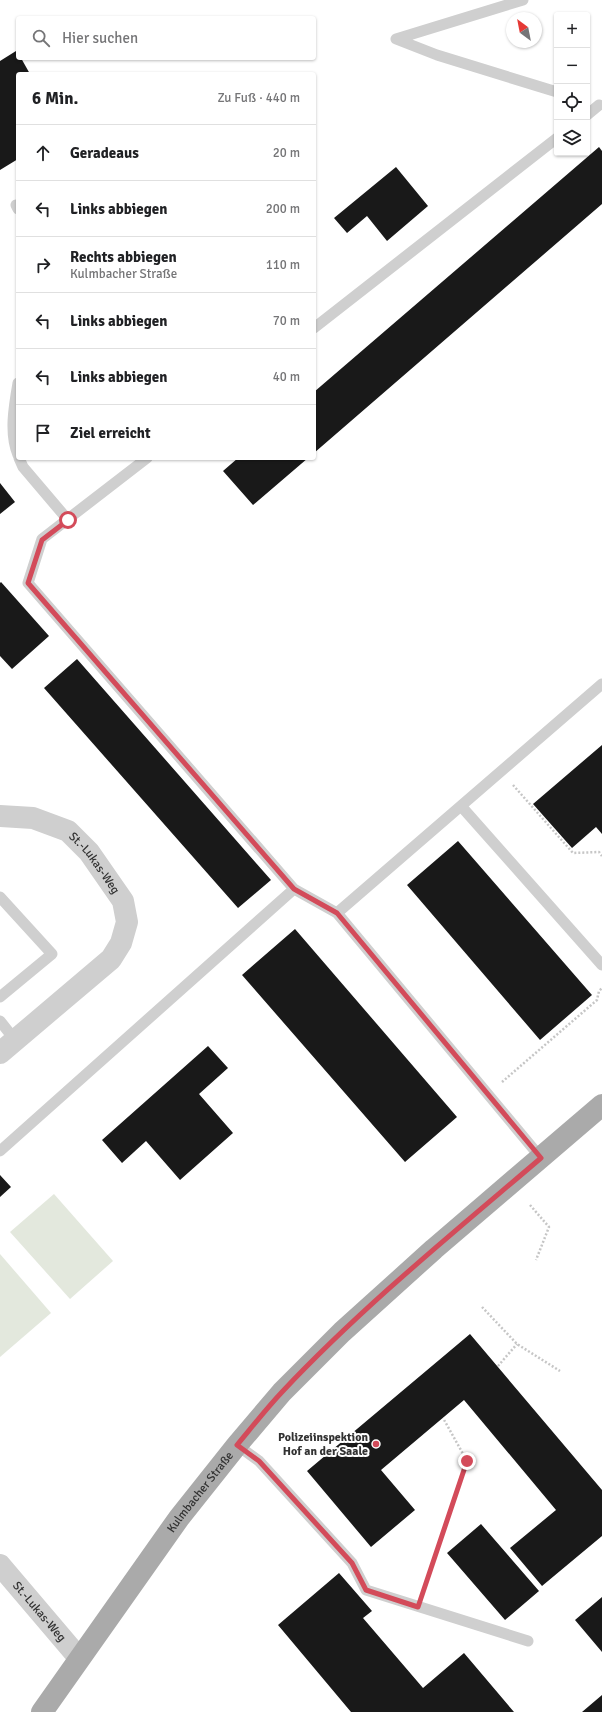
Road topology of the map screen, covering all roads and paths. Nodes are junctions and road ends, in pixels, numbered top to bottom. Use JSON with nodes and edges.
{"nodes":[{"id":1,"x":524,"y":0,"type":"edge"},
{"id":2,"x":554,"y":91,"type":"edge"},
{"id":3,"x":590,"y":102,"type":"edge"},
{"id":4,"x":601,"y":105,"type":"edge"},
{"id":5,"x":590,"y":112,"type":"edge"},
{"id":6,"x":554,"y":140,"type":"edge"},
{"id":7,"x":316,"y":326,"type":"edge"},
{"id":8,"x":16,"y":394,"type":"edge"},
{"id":9,"x":16,"y":451,"type":"edge"},
{"id":10,"x":20,"y":460,"type":"edge"},
{"id":11,"x":144,"y":460,"type":"edge"},
{"id":12,"x":68,"y":520,"type":"junction"},
{"id":13,"x":602,"y":684,"type":"edge"},
{"id":14,"x":501,"y":772,"type":"junction"},
{"id":15,"x":461,"y":806,"type":"junction"},
{"id":16,"x":0,"y":816,"type":"edge"},
{"id":17,"x":602,"y":856,"type":"edge"},
{"id":18,"x":294,"y":889,"type":"junction"},
{"id":19,"x":0,"y":897,"type":"edge"},
{"id":20,"x":337,"y":913,"type":"junction"},
{"id":21,"x":602,"y":965,"type":"edge"},
{"id":22,"x":602,"y":988,"type":"edge"},
{"id":23,"x":0,"y":997,"type":"edge"},
{"id":24,"x":0,"y":1022,"type":"edge"},
{"id":25,"x":7,"y":1047,"type":"edge"},
{"id":26,"x":488,"y":1094,"type":"junction"},
{"id":27,"x":602,"y":1105,"type":"edge"},
{"id":28,"x":0,"y":1151,"type":"edge"},
{"id":29,"x":541,"y":1158,"type":"junction"},
{"id":30,"x":530,"y":1205,"type":"dead end"},
{"id":31,"x":536,"y":1260,"type":"dead end"},
{"id":32,"x":482,"y":1307,"type":"dead end"},
{"id":33,"x":517,"y":1344,"type":"junction"},
{"id":34,"x":498,"y":1366,"type":"dead end"},
{"id":35,"x":560,"y":1371,"type":"dead end"},
{"id":36,"x":443,"y":1418,"type":"dead end"},
{"id":37,"x":237,"y":1445,"type":"junction"},
{"id":38,"x":0,"y":1565,"type":"edge"},
{"id":39,"x":418,"y":1607,"type":"junction"},
{"id":40,"x":528,"y":1641,"type":"dead end"},
{"id":41,"x":79,"y":1658,"type":"junction"},
{"id":42,"x":42,"y":1712,"type":"edge"}],
"edges":[{"from":1,"to":2,"type":"lane"},
{"from":3,"to":4,"type":"lane"},
{"from":4,"to":5,"type":"lane"},
{"from":6,"to":7,"type":"lane"},
{"from":8,"to":9,"type":"lane"},
{"from":10,"to":12,"type":"lane"},
{"from":11,"to":12,"type":"lane"},
{"from":12,"to":18,"type":"lane"},
{"from":13,"to":14,"type":"lane"},
{"from":14,"to":15,"type":"lane"},
{"from":14,"to":17,"type":"path"},
{"from":15,"to":20,"type":"lane"},
{"from":15,"to":21,"type":"lane"},
{"from":16,"to":25,"type":"street","name":"St.-Lukas-Weg"},
{"from":18,"to":20,"type":"lane"},
{"from":18,"to":28,"type":"lane"},
{"from":19,"to":23,"type":"lane"},
{"from":20,"to":26,"type":"lane"},
{"from":22,"to":26,"type":"path"},
{"from":24,"to":25,"type":"lane"},
{"from":26,"to":29,"type":"lane"},
{"from":27,"to":29,"type":"main road","name":"Kulmbacher Straße"},
{"from":29,"to":37,"type":"main road","name":"Kulmbacher Straße"},
{"from":30,"to":31,"type":"path"},
{"from":32,"to":33,"type":"path"},
{"from":33,"to":34,"type":"path"},
{"from":33,"to":35,"type":"path"},
{"from":36,"to":39,"type":"path"},
{"from":37,"to":39,"type":"lane"},
{"from":37,"to":41,"type":"main road","name":"Kulmbacher Straße"},
{"from":38,"to":41,"type":"street","name":"St.-Lukas-Weg"},
{"from":39,"to":40,"type":"lane"},
{"from":41,"to":42,"type":"main road","name":"Kulmbacher Straße"}]}
